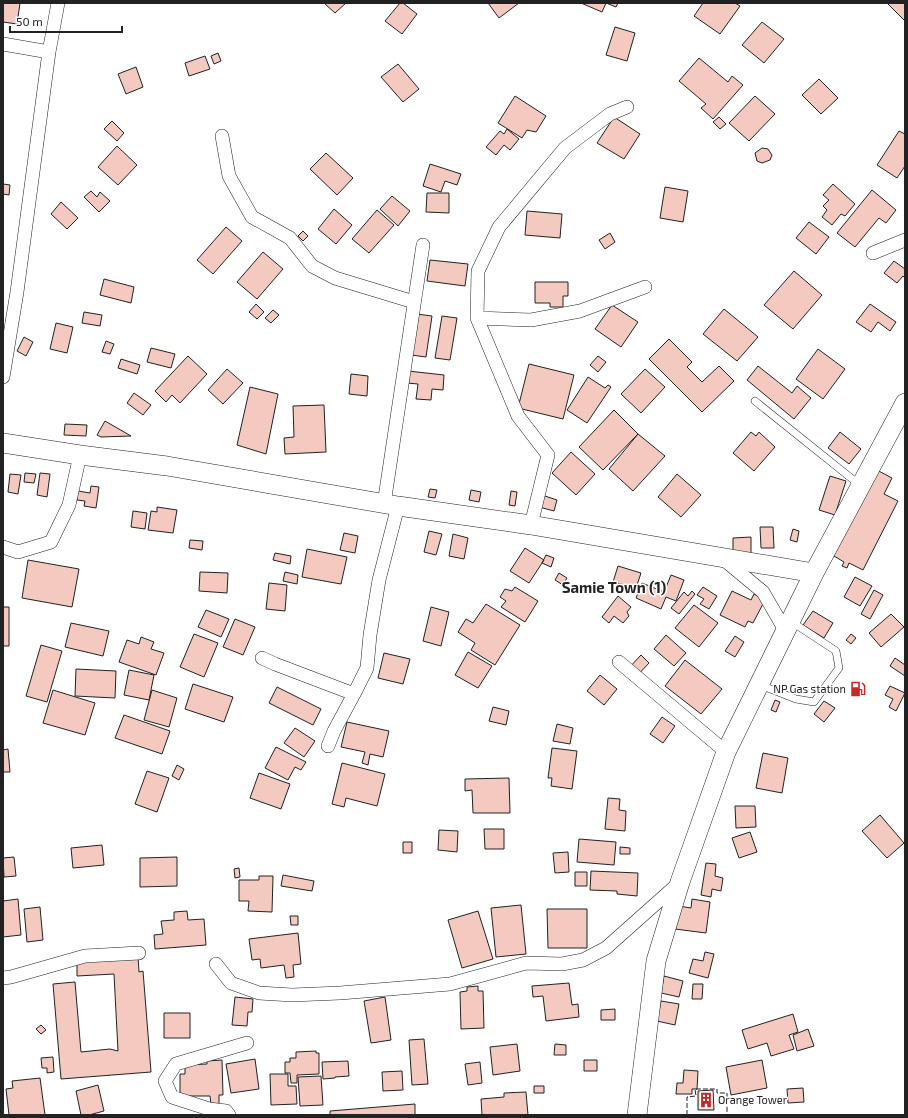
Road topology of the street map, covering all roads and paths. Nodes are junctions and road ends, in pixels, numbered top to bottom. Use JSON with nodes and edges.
{"nodes":[{"id":1,"x":58,"y":3,"type":"edge"},
{"id":2,"x":3,"y":44,"type":"edge"},
{"id":3,"x":48,"y":52,"type":"junction"},
{"id":4,"x":626,"y":107,"type":"dead end"},
{"id":5,"x":222,"y":136,"type":"dead end"},
{"id":6,"x":905,"y":240,"type":"edge"},
{"id":7,"x":423,"y":245,"type":"dead end"},
{"id":8,"x":873,"y":253,"type":"dead end"},
{"id":9,"x":645,"y":287,"type":"dead end"},
{"id":10,"x":414,"y":302,"type":"junction"},
{"id":11,"x":477,"y":318,"type":"junction"},
{"id":12,"x":3,"y":377,"type":"edge"},
{"id":13,"x":755,"y":401,"type":"dead end"},
{"id":14,"x":905,"y":403,"type":"edge"},
{"id":15,"x":3,"y":443,"type":"edge"},
{"id":16,"x":80,"y":455,"type":"junction"},
{"id":17,"x":861,"y":486,"type":"junction"},
{"id":18,"x":391,"y":505,"type":"junction"},
{"id":19,"x":531,"y":525,"type":"junction"},
{"id":20,"x":3,"y":547,"type":"edge"},
{"id":21,"x":721,"y":557,"type":"junction"},
{"id":22,"x":814,"y":573,"type":"junction"},
{"id":23,"x":788,"y":627,"type":"junction"},
{"id":24,"x":262,"y":658,"type":"dead end"},
{"id":25,"x":619,"y":662,"type":"dead end"},
{"id":26,"x":760,"y":685,"type":"junction"},
{"id":27,"x":354,"y":694,"type":"junction"},
{"id":28,"x":328,"y":746,"type":"dead end"},
{"id":29,"x":726,"y":752,"type":"junction"},
{"id":30,"x":680,"y":882,"type":"junction"},
{"id":31,"x":139,"y":953,"type":"dead end"},
{"id":32,"x":216,"y":964,"type":"dead end"},
{"id":33,"x":3,"y":978,"type":"edge"},
{"id":34,"x":247,"y":1043,"type":"dead end"},
{"id":35,"x":229,"y":1115,"type":"edge"},
{"id":36,"x":637,"y":1115,"type":"edge"}],
"edges":[{"from":1,"to":3,"type":"street"},
{"from":2,"to":3,"type":"street"},
{"from":3,"to":12,"type":"street"},
{"from":4,"to":11,"type":"street"},
{"from":5,"to":10,"type":"street"},
{"from":6,"to":8,"type":"street"},
{"from":7,"to":10,"type":"street"},
{"from":9,"to":11,"type":"street"},
{"from":10,"to":18,"type":"street"},
{"from":11,"to":19,"type":"street"},
{"from":13,"to":17,"type":"lane"},
{"from":14,"to":17,"type":"street"},
{"from":15,"to":16,"type":"street"},
{"from":16,"to":18,"type":"street"},
{"from":16,"to":20,"type":"street"},
{"from":17,"to":22,"type":"street"},
{"from":18,"to":19,"type":"street"},
{"from":18,"to":27,"type":"street"},
{"from":19,"to":21,"type":"street"},
{"from":21,"to":22,"type":"street"},
{"from":21,"to":23,"type":"street"},
{"from":22,"to":23,"type":"street"},
{"from":23,"to":26,"type":"street"},
{"from":23,"to":26,"type":"lane"},
{"from":24,"to":27,"type":"street"},
{"from":25,"to":29,"type":"street"},
{"from":26,"to":29,"type":"street"},
{"from":27,"to":28,"type":"street"},
{"from":29,"to":30,"type":"street"},
{"from":30,"to":32,"type":"street"},
{"from":30,"to":36,"type":"street"},
{"from":31,"to":33,"type":"street"},
{"from":34,"to":35,"type":"street"}]}
